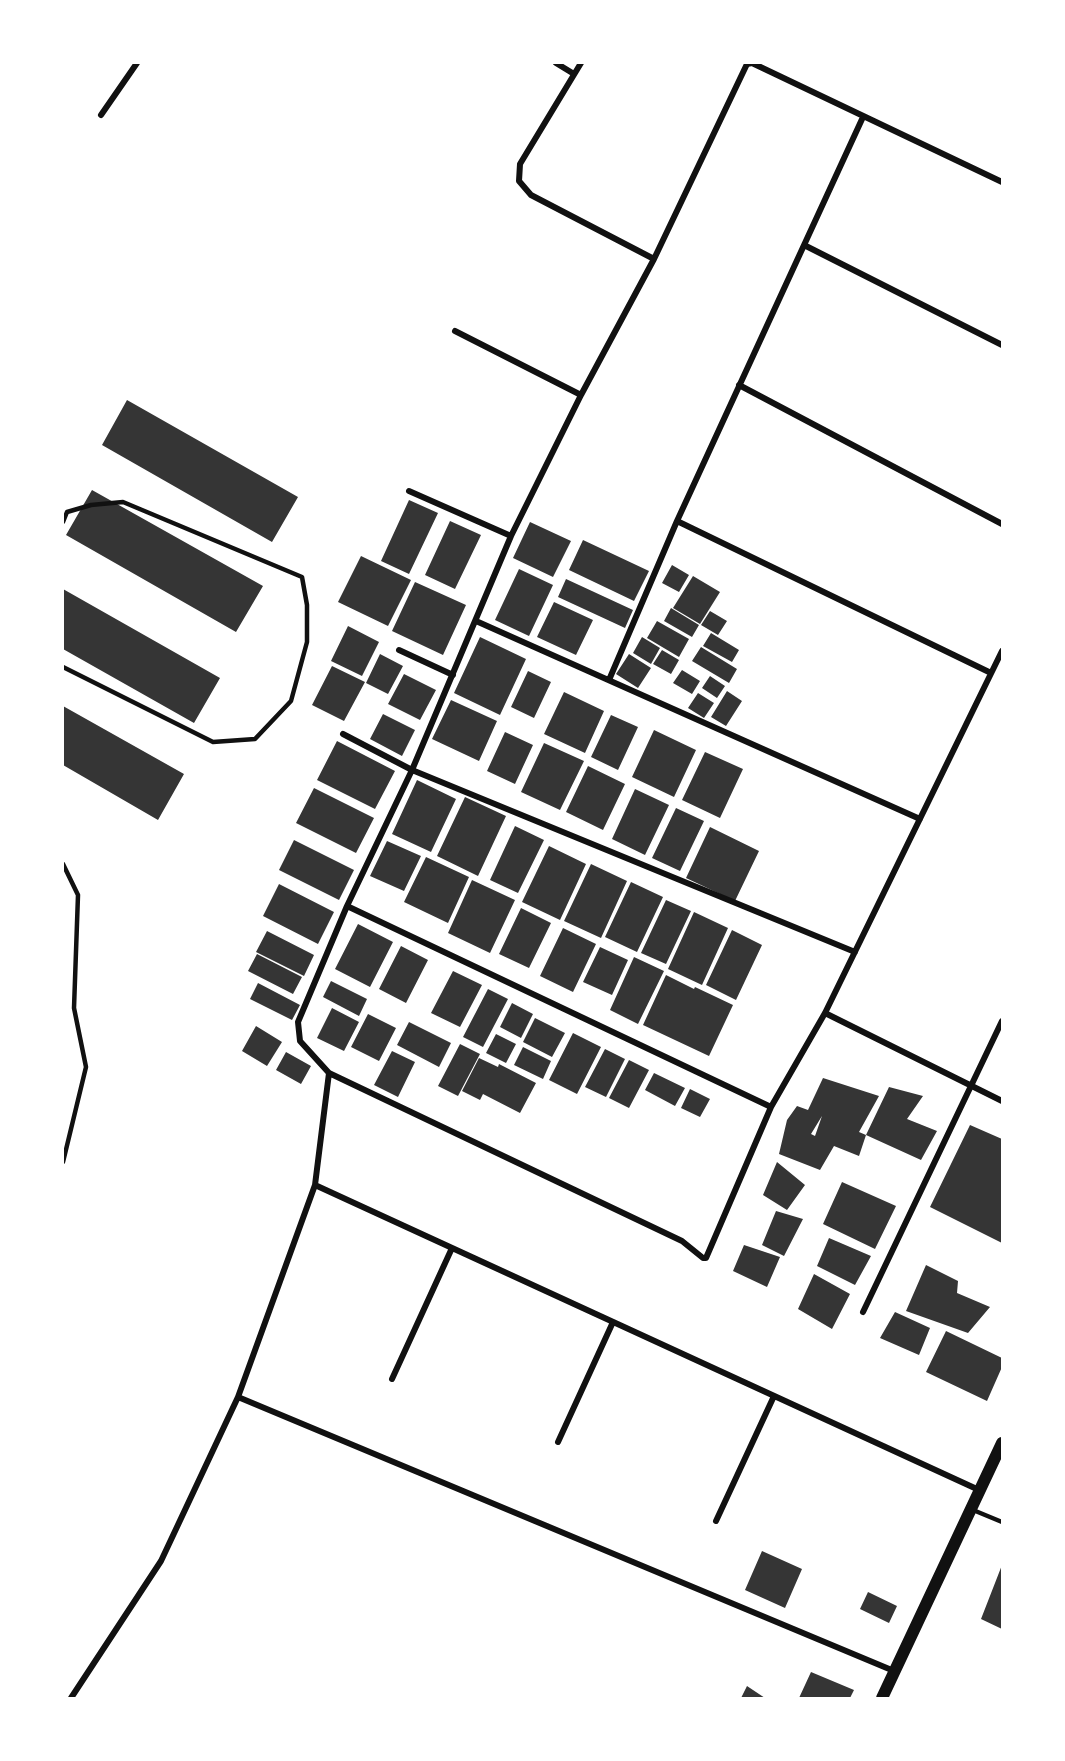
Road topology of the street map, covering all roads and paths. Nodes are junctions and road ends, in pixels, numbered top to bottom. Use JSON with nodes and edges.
{"nodes":[{"id":1,"x":137,"y":63,"type":"edge"},
{"id":2,"x":556,"y":63,"type":"edge"},
{"id":3,"x":581,"y":63,"type":"edge"},
{"id":4,"x":574,"y":74,"type":"junction"},
{"id":5,"x":101,"y":115,"type":"dead end"},
{"id":6,"x":863,"y":117,"type":"junction"},
{"id":7,"x":1002,"y":182,"type":"edge"},
{"id":8,"x":804,"y":245,"type":"junction"},
{"id":9,"x":654,"y":259,"type":"junction"},
{"id":10,"x":455,"y":331,"type":"dead end"},
{"id":11,"x":1002,"y":345,"type":"edge"},
{"id":12,"x":739,"y":386,"type":"junction"},
{"id":13,"x":581,"y":395,"type":"junction"},
{"id":14,"x":409,"y":491,"type":"dead end"},
{"id":15,"x":677,"y":521,"type":"junction"},
{"id":16,"x":63,"y":522,"type":"edge"},
{"id":17,"x":1002,"y":524,"type":"edge"},
{"id":18,"x":511,"y":536,"type":"junction"},
{"id":19,"x":476,"y":621,"type":"junction"},
{"id":20,"x":399,"y":650,"type":"dead end"},
{"id":21,"x":1002,"y":651,"type":"edge"},
{"id":22,"x":63,"y":667,"type":"edge"},
{"id":23,"x":991,"y":673,"type":"junction"},
{"id":24,"x":453,"y":675,"type":"junction"},
{"id":25,"x":609,"y":680,"type":"junction"},
{"id":26,"x":343,"y":734,"type":"dead end"},
{"id":27,"x":412,"y":770,"type":"junction"},
{"id":28,"x":920,"y":819,"type":"junction"},
{"id":29,"x":63,"y":864,"type":"edge"},
{"id":30,"x":347,"y":906,"type":"junction"},
{"id":31,"x":855,"y":952,"type":"junction"},
{"id":32,"x":825,"y":1013,"type":"junction"},
{"id":33,"x":1002,"y":1021,"type":"edge"},
{"id":34,"x":329,"y":1073,"type":"junction"},
{"id":35,"x":971,"y":1086,"type":"junction"},
{"id":36,"x":1002,"y":1101,"type":"edge"},
{"id":37,"x":771,"y":1107,"type":"junction"},
{"id":38,"x":63,"y":1162,"type":"edge"},
{"id":39,"x":315,"y":1185,"type":"junction"},
{"id":40,"x":452,"y":1248,"type":"junction"},
{"id":41,"x":863,"y":1312,"type":"dead end"},
{"id":42,"x":614,"y":1322,"type":"junction"},
{"id":43,"x":392,"y":1378,"type":"dead end"},
{"id":44,"x":774,"y":1396,"type":"junction"},
{"id":45,"x":238,"y":1397,"type":"junction"},
{"id":46,"x":558,"y":1442,"type":"dead end"},
{"id":47,"x":1002,"y":1443,"type":"edge"},
{"id":48,"x":980,"y":1490,"type":"junction"},
{"id":49,"x":971,"y":1509,"type":"junction"},
{"id":50,"x":716,"y":1521,"type":"dead end"},
{"id":51,"x":1002,"y":1522,"type":"edge"},
{"id":52,"x":895,"y":1671,"type":"junction"},
{"id":53,"x":71,"y":1698,"type":"edge"},
{"id":54,"x":882,"y":1698,"type":"edge"}],
"edges":[{"from":1,"to":5,"type":"street"},
{"from":2,"to":4,"type":"street"},
{"from":3,"to":4,"type":"street"},
{"from":4,"to":9,"type":"street"},
{"from":6,"to":7,"type":"street"},
{"from":6,"to":8,"type":"street"},
{"from":6,"to":9,"type":"street"},
{"from":8,"to":11,"type":"street"},
{"from":8,"to":12,"type":"street"},
{"from":9,"to":13,"type":"street"},
{"from":10,"to":13,"type":"street"},
{"from":12,"to":15,"type":"street"},
{"from":12,"to":17,"type":"street"},
{"from":13,"to":18,"type":"street"},
{"from":14,"to":18,"type":"street"},
{"from":15,"to":23,"type":"street"},
{"from":15,"to":25,"type":"street"},
{"from":16,"to":22,"type":"lane"},
{"from":18,"to":19,"type":"street"},
{"from":19,"to":24,"type":"street"},
{"from":19,"to":25,"type":"street"},
{"from":20,"to":24,"type":"street"},
{"from":21,"to":23,"type":"street"},
{"from":23,"to":28,"type":"street"},
{"from":24,"to":27,"type":"street"},
{"from":25,"to":28,"type":"street"},
{"from":26,"to":27,"type":"street"},
{"from":27,"to":30,"type":"street"},
{"from":27,"to":31,"type":"street"},
{"from":28,"to":31,"type":"street"},
{"from":29,"to":38,"type":"lane"},
{"from":30,"to":34,"type":"street"},
{"from":30,"to":37,"type":"street"},
{"from":31,"to":32,"type":"street"},
{"from":32,"to":35,"type":"street"},
{"from":32,"to":37,"type":"street"},
{"from":33,"to":35,"type":"street"},
{"from":34,"to":37,"type":"street"},
{"from":34,"to":39,"type":"street"},
{"from":35,"to":36,"type":"street"},
{"from":35,"to":41,"type":"street"},
{"from":39,"to":40,"type":"street"},
{"from":39,"to":45,"type":"street"},
{"from":40,"to":42,"type":"street"},
{"from":40,"to":43,"type":"street"},
{"from":42,"to":44,"type":"street"},
{"from":42,"to":46,"type":"street"},
{"from":44,"to":48,"type":"street"},
{"from":44,"to":50,"type":"street"},
{"from":45,"to":52,"type":"street"},
{"from":45,"to":53,"type":"street"},
{"from":47,"to":48,"type":"main road"},
{"from":48,"to":49,"type":"main road"},
{"from":49,"to":51,"type":"lane"},
{"from":49,"to":52,"type":"main road"},
{"from":52,"to":54,"type":"main road"}]}
